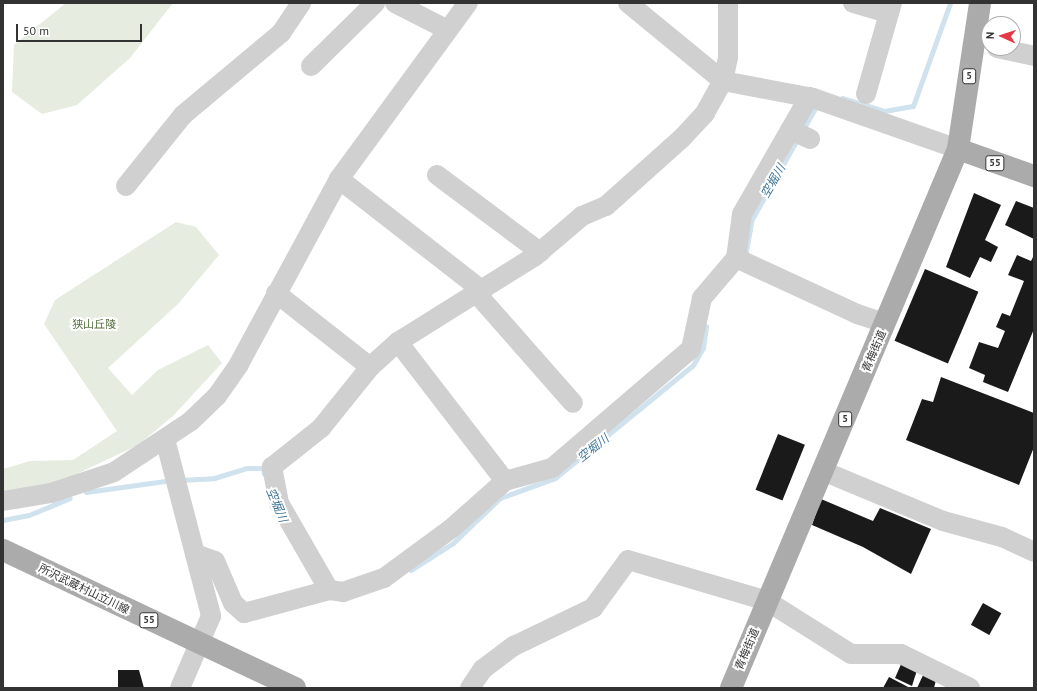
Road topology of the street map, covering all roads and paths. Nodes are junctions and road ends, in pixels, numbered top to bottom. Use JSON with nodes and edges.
{"nodes":[{"id":1,"x":301,"y":3,"type":"edge"},
{"id":2,"x":375,"y":3,"type":"edge"},
{"id":3,"x":395,"y":3,"type":"edge"},
{"id":4,"x":468,"y":3,"type":"edge"},
{"id":5,"x":628,"y":3,"type":"edge"},
{"id":6,"x":728,"y":3,"type":"edge"},
{"id":7,"x":853,"y":3,"type":"edge"},
{"id":8,"x":980,"y":3,"type":"edge"},
{"id":9,"x":890,"y":8,"type":"edge"},
{"id":10,"x":981,"y":24,"type":"edge"},
{"id":11,"x":448,"y":30,"type":"junction"},
{"id":12,"x":981,"y":48,"type":"edge"},
{"id":13,"x":1021,"y":53,"type":"edge"},
{"id":14,"x":1034,"y":56,"type":"edge"},
{"id":15,"x":311,"y":66,"type":"dead end"},
{"id":16,"x":723,"y":81,"type":"junction"},
{"id":17,"x":866,"y":94,"type":"dead end"},
{"id":18,"x":815,"y":99,"type":"junction"},
{"id":19,"x":791,"y":131,"type":"junction"},
{"id":20,"x":810,"y":140,"type":"dead end"},
{"id":21,"x":958,"y":149,"type":"junction"},
{"id":22,"x":436,"y":175,"type":"dead end"},
{"id":23,"x":1034,"y":176,"type":"edge"},
{"id":24,"x":339,"y":179,"type":"junction"},
{"id":25,"x":126,"y":186,"type":"dead end"},
{"id":26,"x":540,"y":252,"type":"junction"},
{"id":27,"x":740,"y":260,"type":"junction"},
{"id":28,"x":480,"y":292,"type":"junction"},
{"id":29,"x":276,"y":293,"type":"junction"},
{"id":30,"x":885,"y":323,"type":"junction"},
{"id":31,"x":398,"y":342,"type":"junction"},
{"id":32,"x":370,"y":367,"type":"junction"},
{"id":33,"x":573,"y":403,"type":"dead end"},
{"id":34,"x":165,"y":439,"type":"junction"},
{"id":35,"x":823,"y":471,"type":"junction"},
{"id":36,"x":505,"y":481,"type":"junction"},
{"id":37,"x":3,"y":501,"type":"edge"},
{"id":38,"x":3,"y":550,"type":"edge"},
{"id":39,"x":1034,"y":552,"type":"edge"},
{"id":40,"x":196,"y":554,"type":"junction"},
{"id":41,"x":322,"y":593,"type":"junction"},
{"id":42,"x":767,"y":601,"type":"junction"},
{"id":43,"x":202,"y":642,"type":"junction"},
{"id":44,"x":180,"y":688,"type":"edge"},
{"id":45,"x":295,"y":688,"type":"edge"},
{"id":46,"x":470,"y":688,"type":"edge"},
{"id":47,"x":731,"y":688,"type":"edge"},
{"id":48,"x":970,"y":688,"type":"edge"}],
"edges":[{"from":1,"to":25,"type":"street"},
{"from":2,"to":15,"type":"street"},
{"from":3,"to":11,"type":"street"},
{"from":4,"to":11,"type":"street"},
{"from":5,"to":16,"type":"street"},
{"from":6,"to":16,"type":"street"},
{"from":7,"to":9,"type":"street"},
{"from":8,"to":10,"type":"main road","name":"青梅街道","number":"5"},
{"from":9,"to":17,"type":"street"},
{"from":11,"to":24,"type":"street"},
{"from":12,"to":21,"type":"main road","name":"青梅街道","number":"5"},
{"from":13,"to":14,"type":"street"},
{"from":16,"to":18,"type":"street"},
{"from":16,"to":26,"type":"street"},
{"from":18,"to":19,"type":"street"},
{"from":18,"to":21,"type":"street"},
{"from":19,"to":20,"type":"street"},
{"from":19,"to":27,"type":"street"},
{"from":21,"to":23,"type":"main road","number":"55"},
{"from":21,"to":30,"type":"main road","name":"青梅街道","number":"5"},
{"from":22,"to":26,"type":"street"},
{"from":24,"to":28,"type":"street"},
{"from":24,"to":29,"type":"street"},
{"from":26,"to":28,"type":"street"},
{"from":27,"to":30,"type":"street"},
{"from":27,"to":36,"type":"street"},
{"from":28,"to":31,"type":"street"},
{"from":28,"to":33,"type":"street"},
{"from":29,"to":32,"type":"street"},
{"from":29,"to":34,"type":"street"},
{"from":30,"to":35,"type":"main road","name":"青梅街道","number":"5"},
{"from":31,"to":32,"type":"street"},
{"from":31,"to":36,"type":"street"},
{"from":32,"to":41,"type":"street"},
{"from":34,"to":37,"type":"street"},
{"from":34,"to":40,"type":"street"},
{"from":35,"to":39,"type":"street"},
{"from":35,"to":42,"type":"main road","name":"青梅街道","number":"5"},
{"from":36,"to":41,"type":"street"},
{"from":38,"to":43,"type":"main road","name":"所沢武蔵村山立川線","number":"55"},
{"from":40,"to":41,"type":"street"},
{"from":40,"to":43,"type":"street"},
{"from":42,"to":46,"type":"street"},
{"from":42,"to":47,"type":"main road","name":"青梅街道","number":"5"},
{"from":42,"to":48,"type":"street"},
{"from":43,"to":44,"type":"street"},
{"from":43,"to":45,"type":"main road","name":"所沢武蔵村山立川線","number":"55"}]}
